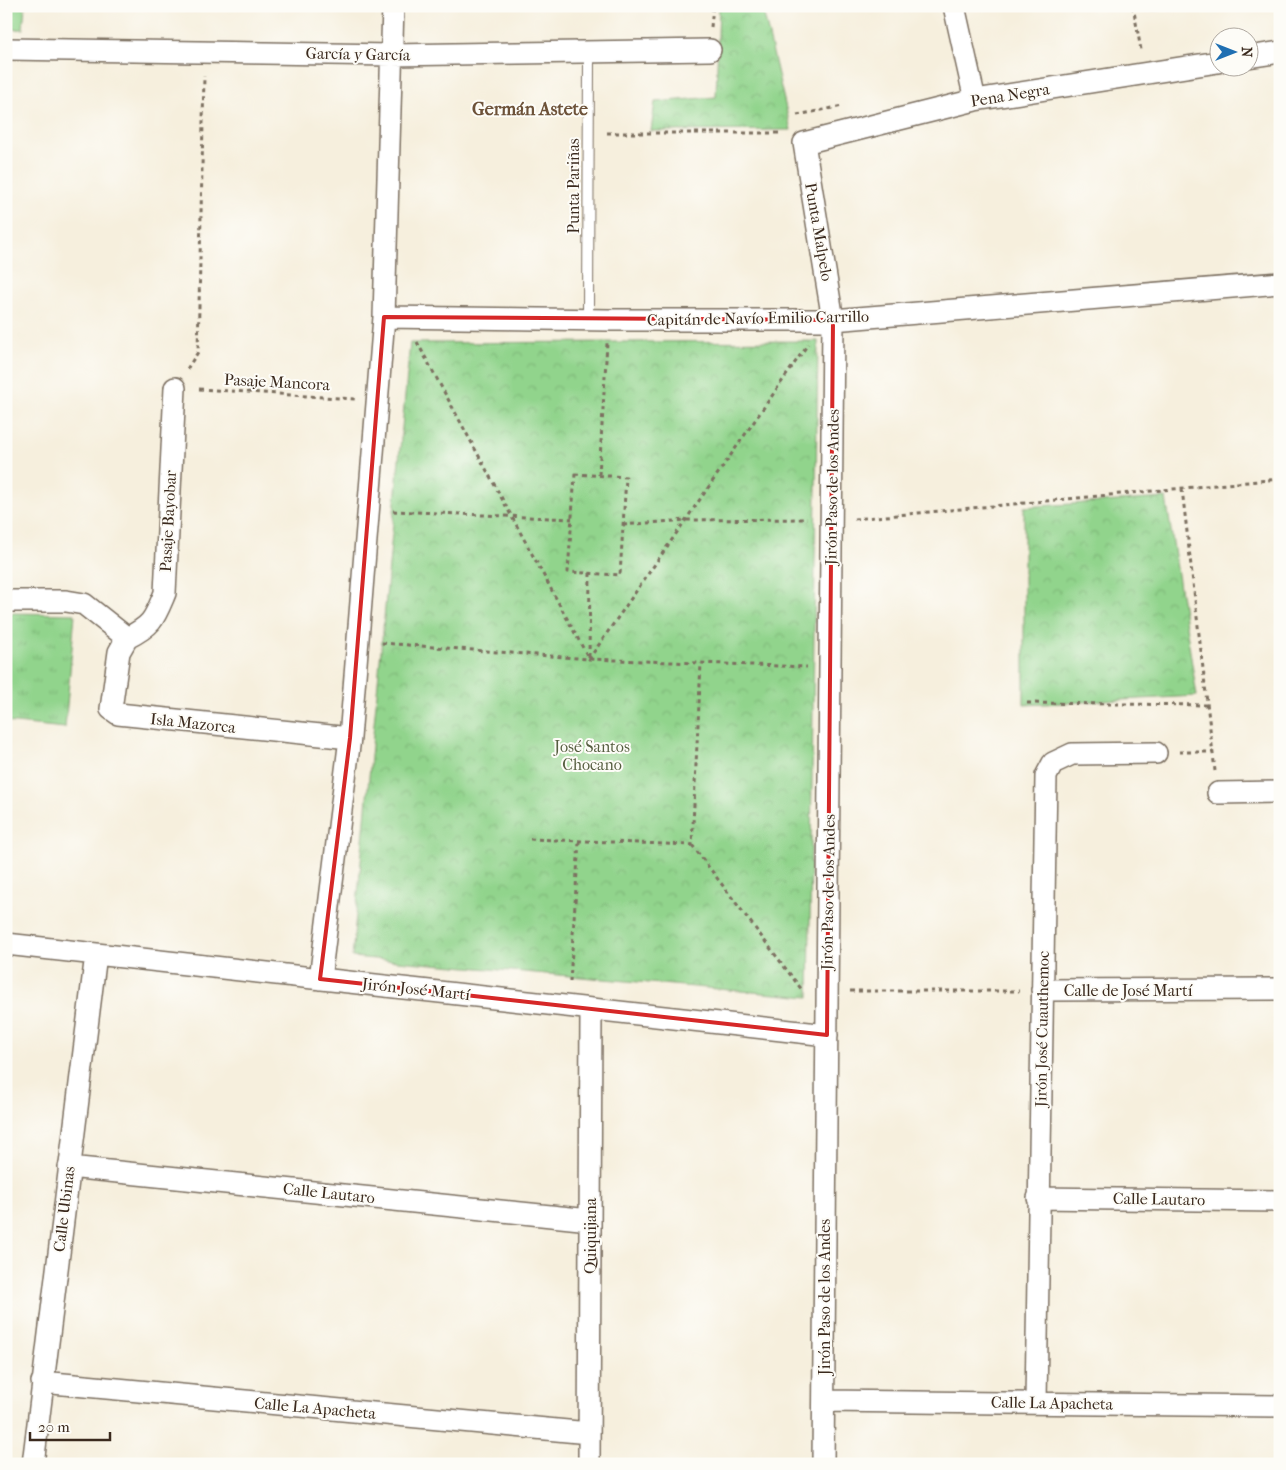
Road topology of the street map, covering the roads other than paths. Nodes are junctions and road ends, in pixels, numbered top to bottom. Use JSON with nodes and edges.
{"nodes":[{"id":1,"x":393,"y":6,"type":"edge"},
{"id":2,"x":954,"y":6,"type":"edge"},
{"id":3,"x":6,"y":49,"type":"edge"},
{"id":4,"x":710,"y":50,"type":"dead end"},
{"id":5,"x":590,"y":52,"type":"junction"},
{"id":6,"x":1280,"y":52,"type":"edge"},
{"id":7,"x":1258,"y":55,"type":"edge"},
{"id":8,"x":392,"y":56,"type":"junction"},
{"id":9,"x":1208,"y":64,"type":"edge"},
{"id":10,"x":974,"y":100,"type":"junction"},
{"id":11,"x":798,"y":138,"type":"joint"},
{"id":12,"x":1280,"y":283,"type":"edge"},
{"id":13,"x":394,"y":317,"type":"junction"},
{"id":14,"x":598,"y":320,"type":"junction"},
{"id":15,"x":829,"y":320,"type":"junction"},
{"id":16,"x":175,"y":388,"type":"road end"},
{"id":17,"x":6,"y":601,"type":"edge"},
{"id":18,"x":127,"y":638,"type":"junction"},
{"id":19,"x":350,"y":738,"type":"junction"},
{"id":20,"x":1156,"y":752,"type":"road end"},
{"id":21,"x":1280,"y":792,"type":"edge"},
{"id":22,"x":1218,"y":794,"type":"road end"},
{"id":23,"x":6,"y":944,"type":"edge"},
{"id":24,"x":96,"y":954,"type":"junction"},
{"id":25,"x":320,"y":979,"type":"junction"},
{"id":26,"x":1280,"y":989,"type":"edge"},
{"id":27,"x":1042,"y":990,"type":"junction"},
{"id":28,"x":591,"y":1009,"type":"junction"},
{"id":29,"x":827,"y":1035,"type":"junction"},
{"id":30,"x":69,"y":1167,"type":"junction"},
{"id":31,"x":1038,"y":1198,"type":"junction"},
{"id":32,"x":1280,"y":1201,"type":"edge"},
{"id":33,"x":590,"y":1220,"type":"junction"},
{"id":34,"x":42,"y":1382,"type":"junction"},
{"id":35,"x":824,"y":1401,"type":"junction"},
{"id":36,"x":1036,"y":1402,"type":"junction"},
{"id":37,"x":1280,"y":1406,"type":"edge"},
{"id":38,"x":589,"y":1433,"type":"junction"},
{"id":39,"x":33,"y":1464,"type":"edge"},
{"id":40,"x":589,"y":1464,"type":"edge"},
{"id":41,"x":823,"y":1464,"type":"edge"}],
"edges":[{"from":1,"to":8,"type":"street"},
{"from":2,"to":10,"type":"street"},
{"from":3,"to":8,"type":"street","name":"García y García"},
{"from":4,"to":5,"type":"street","name":"García y García"},
{"from":5,"to":8,"type":"street","name":"García y García"},
{"from":5,"to":14,"type":"lane","name":"Punta Pariñas"},
{"from":6,"to":7,"type":"street"},
{"from":8,"to":13,"type":"street"},
{"from":9,"to":10,"type":"street","name":"Pena Negra"},
{"from":10,"to":11,"type":"street","name":"Pena Negra"},
{"from":11,"to":15,"type":"street","name":"Punta Malpelo"},
{"from":12,"to":15,"type":"street","name":"Capitán de Navío Emilio Carrillo"},
{"from":13,"to":14,"type":"street","name":"Capitán de Navío Emilio Carrillo"},
{"from":13,"to":19,"type":"street"},
{"from":14,"to":15,"type":"street","name":"Capitán de Navío Emilio Carrillo"},
{"from":15,"to":29,"type":"street","name":"Jirón Paso de los Andes"},
{"from":16,"to":18,"type":"street","name":"Pasaje Bayobar"},
{"from":17,"to":18,"type":"street"},
{"from":18,"to":19,"type":"street","name":"Isla Mazorca"},
{"from":19,"to":25,"type":"street"},
{"from":20,"to":27,"type":"street","name":"Jirón José Cuauthemoc"},
{"from":21,"to":22,"type":"street"},
{"from":23,"to":24,"type":"street","name":"Jirón José Martí"},
{"from":24,"to":25,"type":"street","name":"Jirón José Martí"},
{"from":24,"to":30,"type":"street","name":"Calle Ubinas"},
{"from":25,"to":28,"type":"street","name":"Jirón José Martí"},
{"from":26,"to":27,"type":"street","name":"Calle de José Martí"},
{"from":27,"to":31,"type":"street","name":"Jirón José Cuauthemoc"},
{"from":28,"to":29,"type":"street","name":"Jirón José Martí"},
{"from":28,"to":33,"type":"street","name":"Quiquijana"},
{"from":29,"to":35,"type":"street","name":"Jirón Paso de los Andes"},
{"from":30,"to":33,"type":"street","name":"Calle Lautaro"},
{"from":30,"to":34,"type":"street","name":"Calle Ubinas"},
{"from":31,"to":32,"type":"street","name":"Calle Lautaro"},
{"from":31,"to":36,"type":"street","name":"Jirón José Cuauthemoc"},
{"from":33,"to":38,"type":"street","name":"Quiquijana"},
{"from":34,"to":38,"type":"street","name":"Calle La Apacheta"},
{"from":34,"to":39,"type":"street","name":"Calle Ubinas"},
{"from":35,"to":36,"type":"street","name":"Calle La Apacheta"},
{"from":35,"to":41,"type":"street","name":"Jirón Paso de los Andes"},
{"from":36,"to":37,"type":"street","name":"Calle La Apacheta"},
{"from":38,"to":40,"type":"street","name":"Quiquijana"}]}
